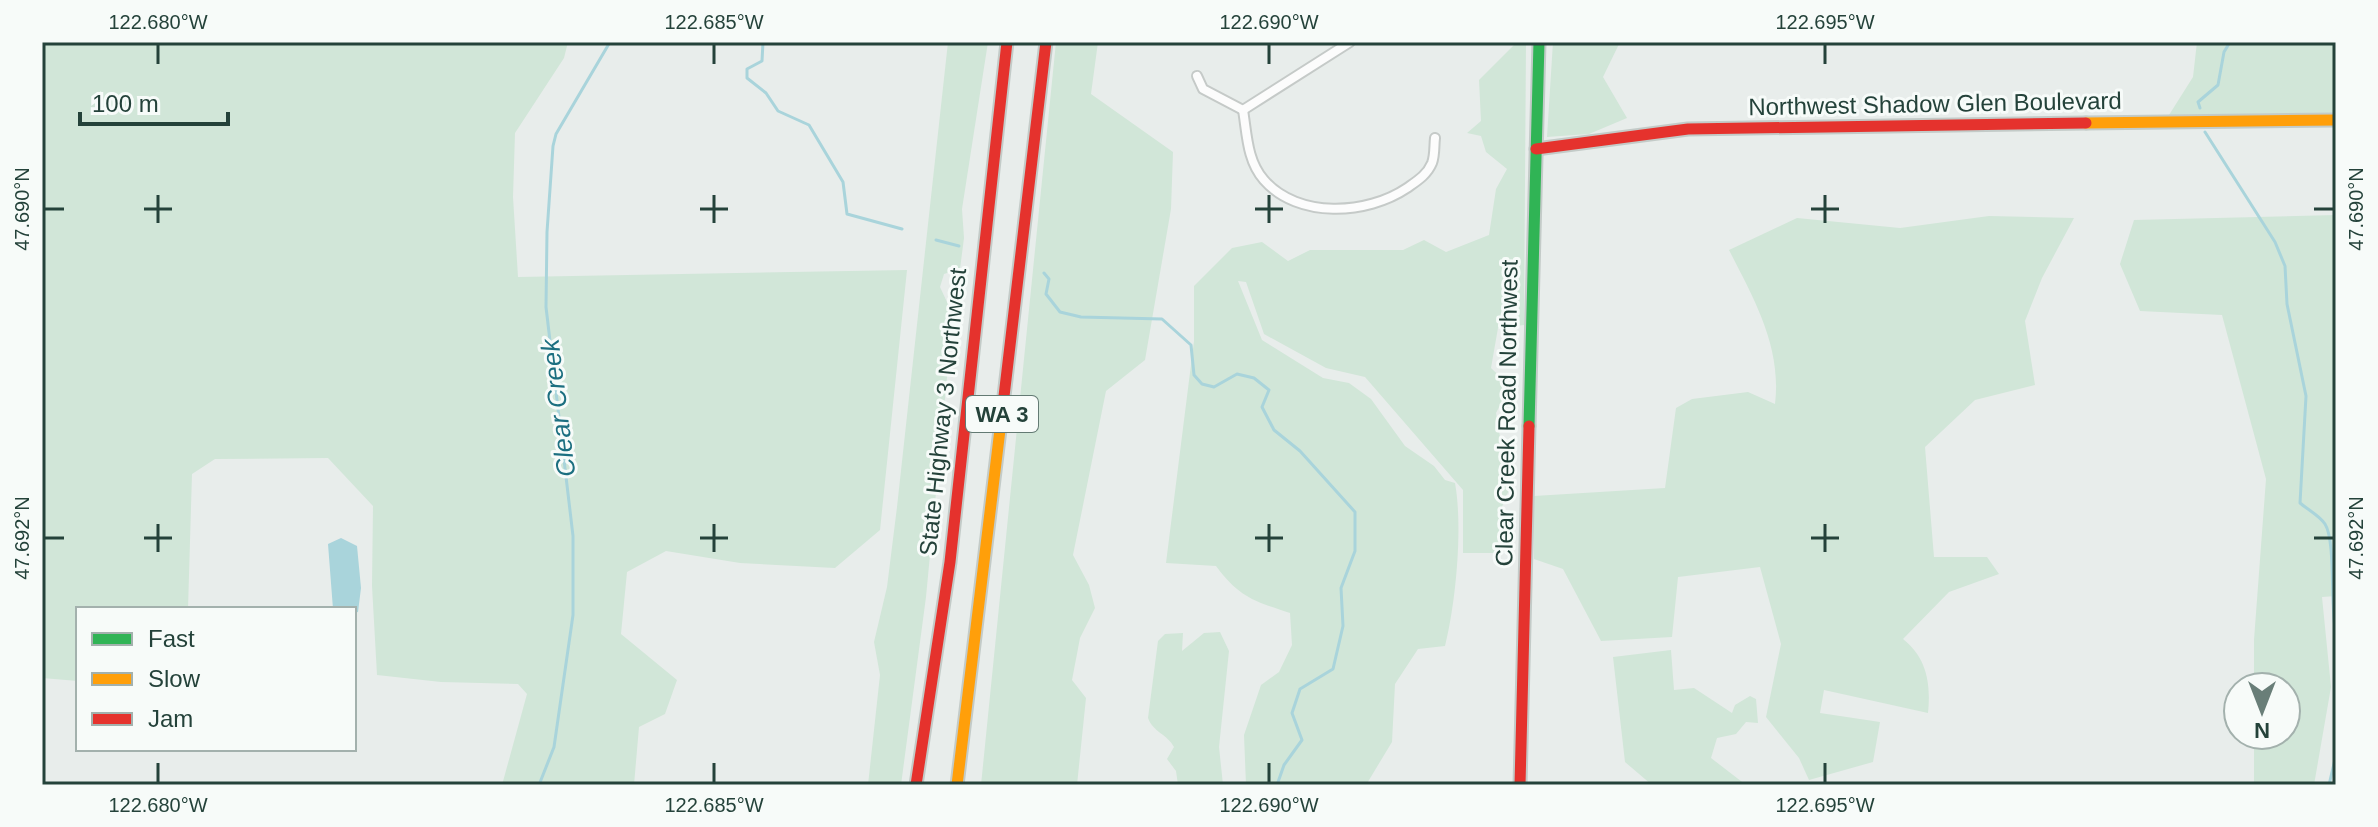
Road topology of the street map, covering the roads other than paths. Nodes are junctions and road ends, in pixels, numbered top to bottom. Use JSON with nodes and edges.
{"nodes":[{"id":1,"x":1007,"y":42,"type":"edge"},
{"id":2,"x":1046,"y":42,"type":"edge"},
{"id":3,"x":1350,"y":42,"type":"edge"},
{"id":4,"x":1539,"y":42,"type":"edge"},
{"id":5,"x":1197,"y":76,"type":"dead end"},
{"id":6,"x":1243,"y":110,"type":"junction"},
{"id":7,"x":2336,"y":120,"type":"edge"},
{"id":8,"x":1435,"y":138,"type":"dead end"},
{"id":9,"x":1536,"y":149,"type":"junction"},
{"id":10,"x":916,"y":785,"type":"edge"},
{"id":11,"x":957,"y":785,"type":"edge"},
{"id":12,"x":1520,"y":785,"type":"edge"}],
"edges":[{"from":1,"to":10,"type":"main road","name":"State Highway 3 Northwest","number":"WA 3"},
{"from":2,"to":11,"type":"main road","number":"WA 3"},
{"from":3,"to":6,"type":"street"},
{"from":4,"to":9,"type":"main road","name":"Clear Creek Road Northwest"},
{"from":5,"to":6,"type":"street"},
{"from":6,"to":8,"type":"street"},
{"from":7,"to":9,"type":"main road","name":"Northwest Shadow Glen Boulevard"},
{"from":9,"to":12,"type":"main road","name":"Clear Creek Road Northwest"}]}
